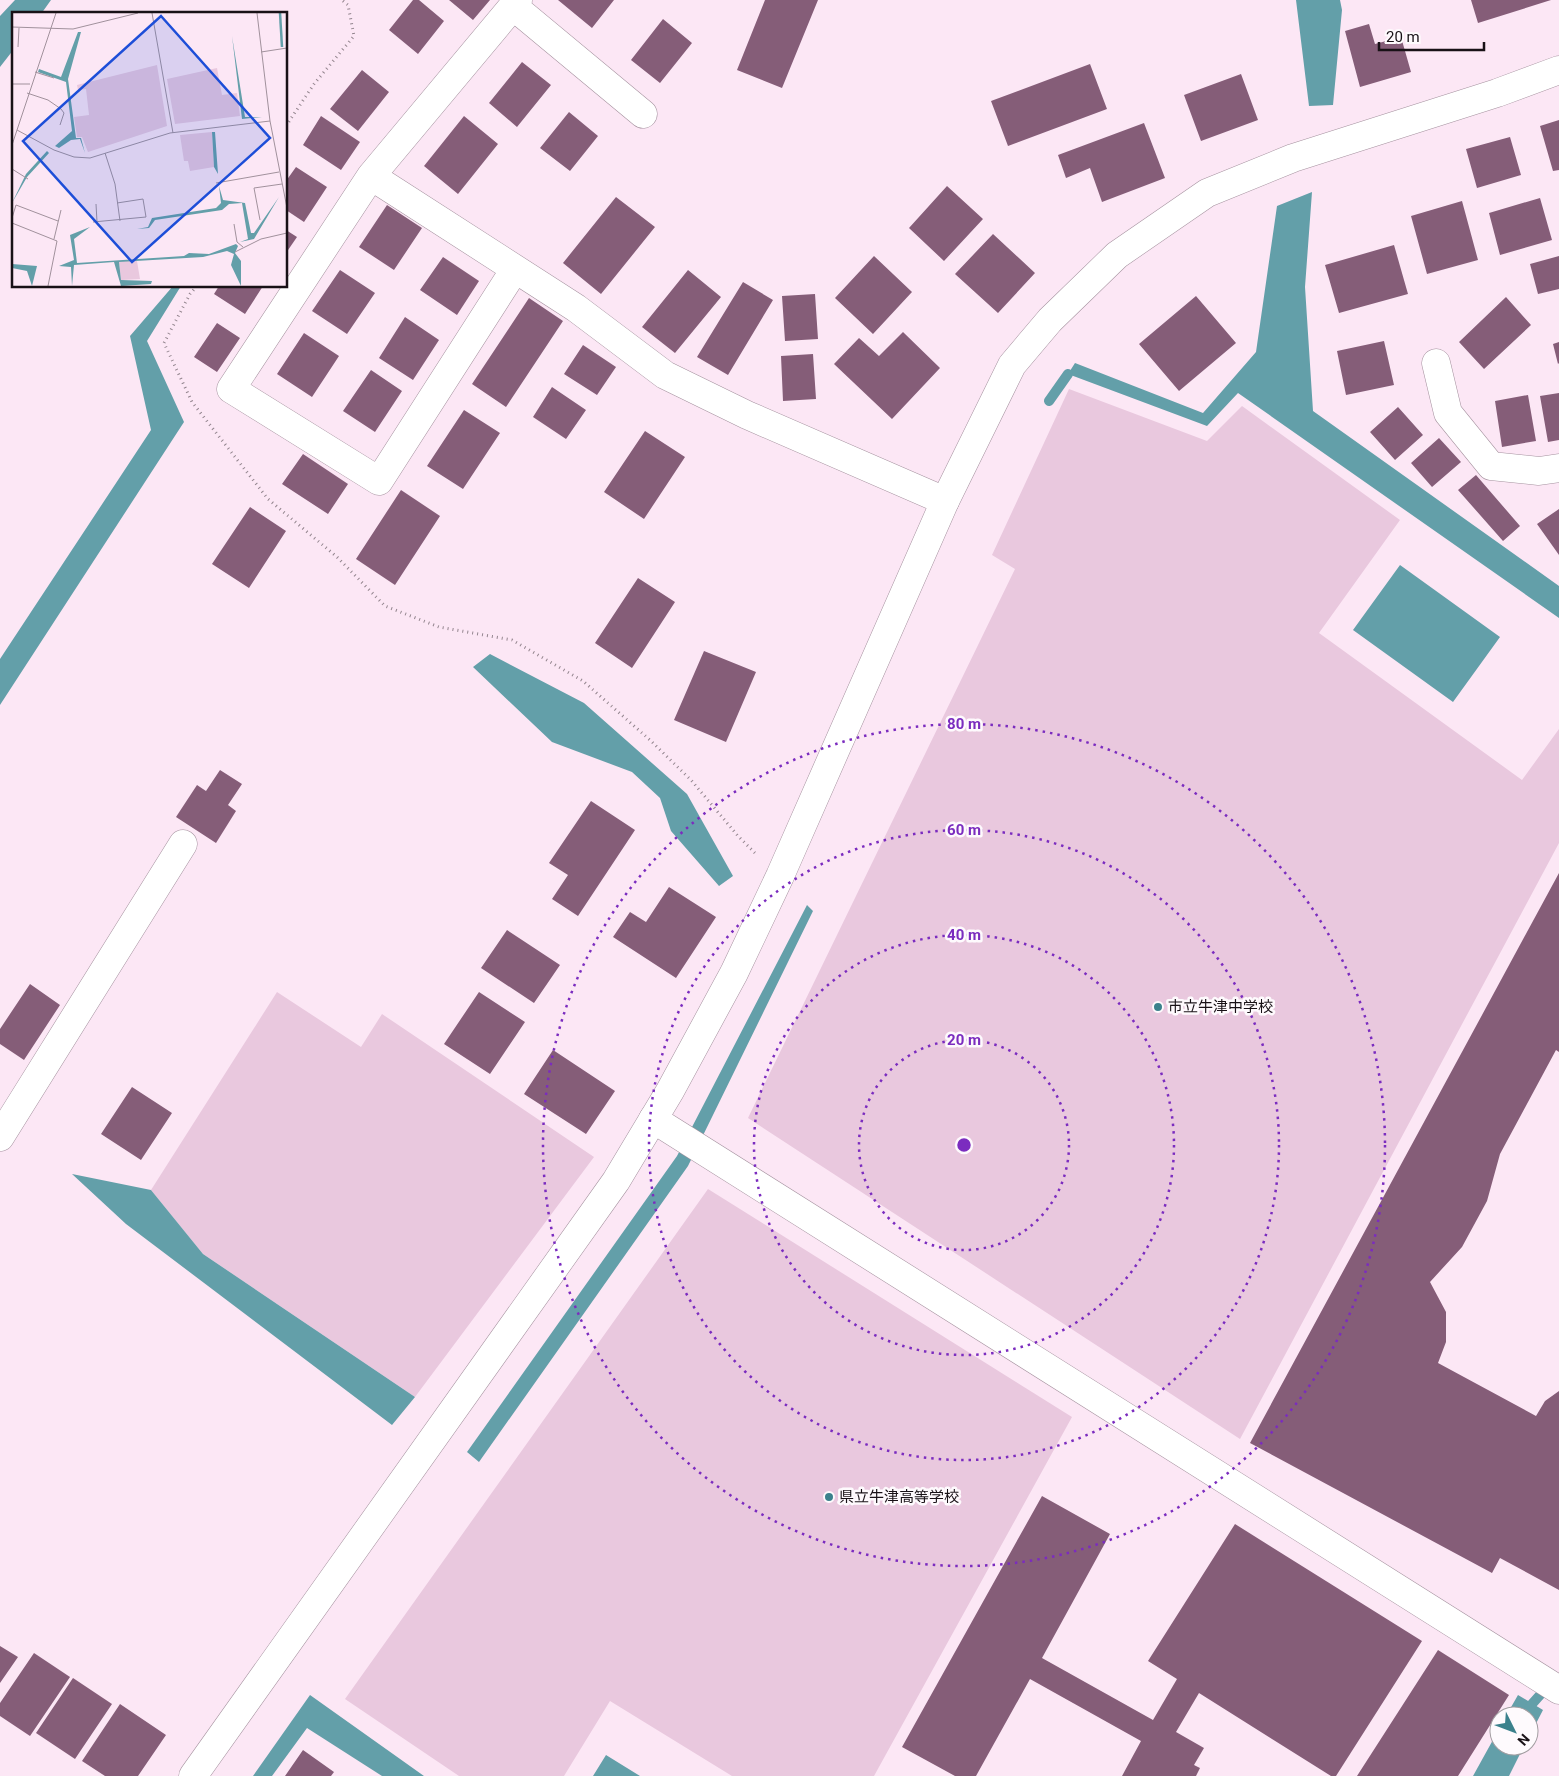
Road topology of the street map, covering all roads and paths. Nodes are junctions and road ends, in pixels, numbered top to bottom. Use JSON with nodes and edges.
{"nodes":[{"id":1,"x":342,"y":0,"type":"edge"},
{"id":2,"x":516,"y":3,"type":"edge"},
{"id":3,"x":1559,"y":70,"type":"edge"},
{"id":4,"x":643,"y":114,"type":"dead end"},
{"id":5,"x":288,"y":123,"type":"edge"},
{"id":6,"x":372,"y":176,"type":"junction"},
{"id":7,"x":516,"y":269,"type":"junction"},
{"id":8,"x":194,"y":288,"type":"edge"},
{"id":9,"x":1436,"y":363,"type":"dead end"},
{"id":10,"x":1559,"y":468,"type":"edge"},
{"id":11,"x":945,"y":501,"type":"junction"},
{"id":12,"x":183,"y":844,"type":"dead end"},
{"id":13,"x":780,"y":876,"type":"junction"},
{"id":14,"x":653,"y":1119,"type":"junction"},
{"id":15,"x":0,"y":1137,"type":"edge"},
{"id":16,"x":1550,"y":1684,"type":"edge"},
{"id":17,"x":193,"y":1776,"type":"edge"}],
"edges":[{"from":1,"to":5,"type":"path"},
{"from":2,"to":4,"type":"street"},
{"from":2,"to":6,"type":"street"},
{"from":3,"to":11,"type":"street"},
{"from":6,"to":7,"type":"street"},
{"from":6,"to":7,"type":"street"},
{"from":7,"to":11,"type":"street"},
{"from":8,"to":13,"type":"path"},
{"from":9,"to":10,"type":"street"},
{"from":11,"to":13,"type":"street"},
{"from":12,"to":15,"type":"street"},
{"from":13,"to":14,"type":"street"},
{"from":14,"to":16,"type":"street"},
{"from":14,"to":17,"type":"street"}]}
